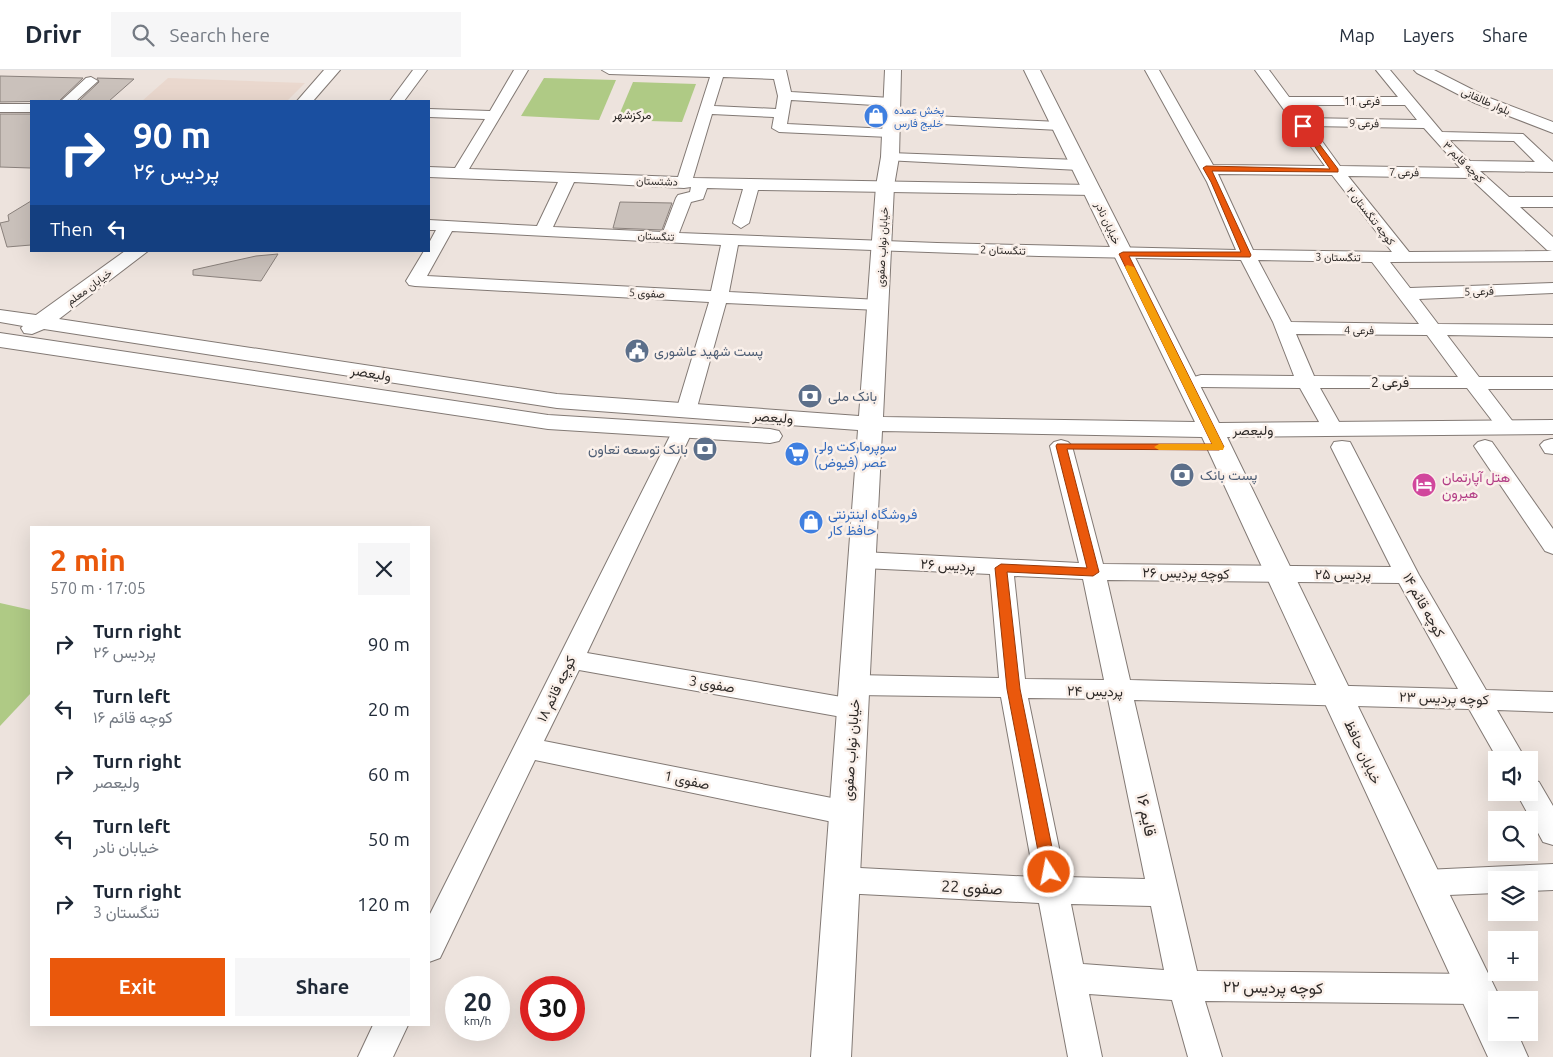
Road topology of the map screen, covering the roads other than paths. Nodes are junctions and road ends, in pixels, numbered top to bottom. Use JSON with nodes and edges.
{"nodes":[{"id":1,"x":332,"y":70,"type":"edge"},
{"id":2,"x":420,"y":70,"type":"edge"},
{"id":3,"x":521,"y":70,"type":"edge"},
{"id":4,"x":609,"y":70,"type":"edge"},
{"id":5,"x":893,"y":70,"type":"edge"},
{"id":6,"x":1032,"y":70,"type":"edge"},
{"id":7,"x":1152,"y":70,"type":"edge"},
{"id":8,"x":1262,"y":70,"type":"edge"},
{"id":9,"x":1383,"y":70,"type":"edge"},
{"id":10,"x":1422,"y":70,"type":"edge"},
{"id":11,"x":1446,"y":70,"type":"edge"},
{"id":12,"x":778,"y":72,"type":"edge"},
{"id":13,"x":717,"y":74,"type":"junction"},
{"id":14,"x":91,"y":81,"type":"dead end"},
{"id":15,"x":785,"y":96,"type":"junction"},
{"id":16,"x":69,"y":100,"type":"edge"},
{"id":17,"x":306,"y":100,"type":"edge"},
{"id":18,"x":399,"y":100,"type":"edge"},
{"id":19,"x":1285,"y":101,"type":"junction"},
{"id":20,"x":1409,"y":101,"type":"junction"},
{"id":21,"x":0,"y":108,"type":"edge"},
{"id":22,"x":30,"y":108,"type":"edge"},
{"id":23,"x":705,"y":110,"type":"junction"},
{"id":24,"x":430,"y":113,"type":"edge"},
{"id":25,"x":782,"y":113,"type":"junction"},
{"id":26,"x":493,"y":115,"type":"junction"},
{"id":27,"x":890,"y":118,"type":"junction"},
{"id":28,"x":1553,"y":119,"type":"edge"},
{"id":29,"x":1300,"y":122,"type":"junction"},
{"id":30,"x":1059,"y":126,"type":"junction"},
{"id":31,"x":1553,"y":128,"type":"edge"},
{"id":32,"x":1433,"y":130,"type":"junction"},
{"id":33,"x":890,"y":157,"type":"junction"},
{"id":34,"x":1015,"y":162,"type":"junction"},
{"id":35,"x":1079,"y":164,"type":"junction"},
{"id":36,"x":1551,"y":167,"type":"edge"},
{"id":37,"x":1206,"y":168,"type":"junction"},
{"id":38,"x":1470,"y":170,"type":"junction"},
{"id":39,"x":1336,"y":171,"type":"junction"},
{"id":40,"x":430,"y":172,"type":"edge"},
{"id":41,"x":460,"y":172,"type":"junction"},
{"id":42,"x":568,"y":178,"type":"junction"},
{"id":43,"x":692,"y":183,"type":"junction"},
{"id":44,"x":752,"y":185,"type":"junction"},
{"id":45,"x":885,"y":186,"type":"junction"},
{"id":46,"x":1020,"y":188,"type":"junction"},
{"id":47,"x":1093,"y":190,"type":"junction"},
{"id":48,"x":1506,"y":202,"type":"junction"},
{"id":49,"x":1553,"y":202,"type":"edge"},
{"id":50,"x":741,"y":223,"type":"dead end"},
{"id":51,"x":430,"y":225,"type":"edge"},
{"id":52,"x":447,"y":226,"type":"junction"},
{"id":53,"x":543,"y":231,"type":"junction"},
{"id":54,"x":670,"y":237,"type":"junction"},
{"id":55,"x":731,"y":239,"type":"junction"},
{"id":56,"x":882,"y":246,"type":"junction"},
{"id":57,"x":1553,"y":246,"type":"edge"},
{"id":58,"x":137,"y":252,"type":"edge"},
{"id":59,"x":1123,"y":254,"type":"junction"},
{"id":60,"x":1247,"y":255,"type":"junction"},
{"id":61,"x":1553,"y":256,"type":"edge"},
{"id":62,"x":1378,"y":258,"type":"junction"},
{"id":63,"x":1405,"y":258,"type":"junction"},
{"id":64,"x":1553,"y":288,"type":"edge"},
{"id":65,"x":1406,"y":294,"type":"junction"},
{"id":66,"x":719,"y":297,"type":"junction"},
{"id":67,"x":878,"y":305,"type":"junction"},
{"id":68,"x":0,"y":316,"type":"edge"},
{"id":69,"x":39,"y":322,"type":"junction"},
{"id":70,"x":1283,"y":325,"type":"junction"},
{"id":71,"x":1432,"y":332,"type":"junction"},
{"id":72,"x":1553,"y":332,"type":"edge"},
{"id":73,"x":5,"y":345,"type":"edge"},
{"id":74,"x":1201,"y":381,"type":"dead end"},
{"id":75,"x":1307,"y":382,"type":"junction"},
{"id":76,"x":1472,"y":382,"type":"junction"},
{"id":77,"x":1553,"y":383,"type":"edge"},
{"id":78,"x":450,"y":385,"type":"junction"},
{"id":79,"x":434,"y":405,"type":"junction"},
{"id":80,"x":685,"y":420,"type":"junction"},
{"id":81,"x":1507,"y":427,"type":"junction"},
{"id":82,"x":870,"y":433,"type":"junction"},
{"id":83,"x":1337,"y":438,"type":"junction"},
{"id":84,"x":1215,"y":439,"type":"junction"},
{"id":85,"x":1552,"y":441,"type":"edge"},
{"id":86,"x":1061,"y":446,"type":"junction"},
{"id":87,"x":1485,"y":446,"type":"junction"},
{"id":88,"x":1553,"y":545,"type":"edge"},
{"id":89,"x":863,"y":560,"type":"junction"},
{"id":90,"x":1001,"y":568,"type":"junction"},
{"id":91,"x":1093,"y":572,"type":"junction"},
{"id":92,"x":1279,"y":574,"type":"junction"},
{"id":93,"x":1407,"y":575,"type":"junction"},
{"id":94,"x":571,"y":659,"type":"junction"},
{"id":95,"x":1014,"y":689,"type":"junction"},
{"id":96,"x":1120,"y":691,"type":"junction"},
{"id":97,"x":1336,"y":694,"type":"junction"},
{"id":98,"x":854,"y":697,"type":"junction"},
{"id":99,"x":1478,"y":700,"type":"junction"},
{"id":100,"x":1553,"y":702,"type":"edge"},
{"id":101,"x":527,"y":748,"type":"junction"},
{"id":102,"x":1507,"y":751,"type":"edge"},
{"id":103,"x":1535,"y":801,"type":"edge"},
{"id":104,"x":847,"y":813,"type":"junction"},
{"id":105,"x":1553,"y":833,"type":"edge"},
{"id":106,"x":1553,"y":877,"type":"edge"},
{"id":107,"x":841,"y":880,"type":"junction"},
{"id":108,"x":1425,"y":883,"type":"junction"},
{"id":109,"x":1053,"y":890,"type":"junction"},
{"id":110,"x":1164,"y":892,"type":"junction"},
{"id":111,"x":430,"y":946,"type":"edge"},
{"id":112,"x":1070,"y":978,"type":"junction"},
{"id":113,"x":1184,"y":986,"type":"junction"},
{"id":114,"x":1475,"y":989,"type":"junction"},
{"id":115,"x":390,"y":1026,"type":"edge"},
{"id":116,"x":375,"y":1057,"type":"edge"},
{"id":117,"x":830,"y":1057,"type":"edge"},
{"id":118,"x":1085,"y":1057,"type":"edge"},
{"id":119,"x":1205,"y":1057,"type":"edge"},
{"id":120,"x":1508,"y":1057,"type":"edge"}],
"edges":[{"from":1,"to":17,"type":"main road"},
{"from":2,"to":18,"type":"street"},
{"from":3,"to":26,"type":"street"},
{"from":4,"to":13,"type":"street"},
{"from":5,"to":27,"type":"main road","name":"خیابان نواب صفوی"},
{"from":6,"to":30,"type":"main road","name":"خیابان نادر"},
{"from":7,"to":37,"type":"street","name":"کوچه قائم ۱۴"},
{"from":8,"to":19,"type":"street","name":"کوچه تنگستان ۲"},
{"from":9,"to":20,"type":"street","name":"کوچه قایم ۳"},
{"from":10,"to":31,"type":"main road","name":"بلوار طالقانی"},
{"from":11,"to":28,"type":"main road","name":"بلوار طالقانی"},
{"from":12,"to":13,"type":"street"},
{"from":12,"to":15,"type":"street"},
{"from":13,"to":23,"type":"street"},
{"from":14,"to":16,"type":"street"},
{"from":15,"to":25,"type":"street"},
{"from":15,"to":27,"type":"street"},
{"from":19,"to":20,"type":"street","name":"فرعی 11"},
{"from":19,"to":29,"type":"street","name":"کوچه تنگستان ۲"},
{"from":20,"to":32,"type":"street","name":"کوچه قایم ۳"},
{"from":21,"to":22,"type":"street"},
{"from":23,"to":25,"type":"street"},
{"from":23,"to":43,"type":"street"},
{"from":24,"to":26,"type":"street"},
{"from":25,"to":27,"type":"street"},
{"from":26,"to":41,"type":"street"},
{"from":27,"to":30,"type":"street"},
{"from":27,"to":33,"type":"main road","name":"خیابان نواب صفوی"},
{"from":29,"to":32,"type":"street","name":"فرعی 9"},
{"from":29,"to":39,"type":"street","name":"کوچه تنگستان ۲"},
{"from":30,"to":35,"type":"main road","name":"خیابان نادر"},
{"from":32,"to":36,"type":"street","name":"فرعی 9"},
{"from":32,"to":38,"type":"street","name":"کوچه قایم ۳"},
{"from":33,"to":34,"type":"street"},
{"from":33,"to":45,"type":"main road","name":"خیابان نواب صفوی"},
{"from":34,"to":35,"type":"street"},
{"from":34,"to":46,"type":"street"},
{"from":35,"to":47,"type":"main road","name":"خیابان نادر"},
{"from":36,"to":38,"type":"street","name":"فرعی 7"},
{"from":37,"to":39,"type":"street","name":"فرعی 7"},
{"from":37,"to":60,"type":"street","name":"کوچه قائم ۱۴"},
{"from":38,"to":39,"type":"street","name":"فرعی 7"},
{"from":38,"to":48,"type":"street","name":"کوچه قایم ۳"},
{"from":39,"to":63,"type":"street","name":"کوچه تنگستان ۲"},
{"from":40,"to":41,"type":"street","name":"دشتستان"},
{"from":41,"to":42,"type":"street","name":"دشتستان"},
{"from":42,"to":43,"type":"street","name":"دشتستان"},
{"from":42,"to":53,"type":"street"},
{"from":43,"to":44,"type":"street","name":"دشتستان"},
{"from":43,"to":54,"type":"street"},
{"from":44,"to":45,"type":"street","name":"دشتستان"},
{"from":44,"to":50,"type":"street"},
{"from":45,"to":46,"type":"street","name":"دشتستان"},
{"from":45,"to":56,"type":"main road","name":"خیابان نواب صفوی"},
{"from":46,"to":47,"type":"street","name":"دشتستان"},
{"from":47,"to":59,"type":"main road","name":"خیابان نادر"},
{"from":48,"to":49,"type":"street"},
{"from":48,"to":57,"type":"street","name":"کوچه قایم ۳"},
{"from":51,"to":52,"type":"street","name":"تنگستان"},
{"from":52,"to":53,"type":"street","name":"تنگستان"},
{"from":52,"to":66,"type":"street","name":"صفوی 5"},
{"from":53,"to":54,"type":"street","name":"تنگستان"},
{"from":54,"to":55,"type":"street","name":"تنگستان"},
{"from":55,"to":56,"type":"street","name":"تنگستان"},
{"from":55,"to":66,"type":"street","name":"کوچه قائم ۱۸"},
{"from":56,"to":59,"type":"street","name":"تنگستان 2"},
{"from":56,"to":67,"type":"main road","name":"خیابان نواب صفوی"},
{"from":58,"to":69,"type":"main road","name":"خیابان معلم"},
{"from":59,"to":60,"type":"street","name":"تنگستان 3"},
{"from":59,"to":84,"type":"main road","name":"خیابان نادر"},
{"from":60,"to":62,"type":"street","name":"تنگستان 3"},
{"from":60,"to":70,"type":"street","name":"کوچه قائم ۱۴"},
{"from":61,"to":63,"type":"street","name":"تنگستان 3"},
{"from":62,"to":63,"type":"street","name":"تنگستان 3"},
{"from":62,"to":65,"type":"street"},
{"from":64,"to":65,"type":"street","name":"فرعی 5"},
{"from":65,"to":71,"type":"street"},
{"from":66,"to":67,"type":"street","name":"صفوی 5"},
{"from":66,"to":80,"type":"street","name":"کوچه قائم ۱۸"},
{"from":67,"to":82,"type":"main road","name":"خیابان نواب صفوی"},
{"from":68,"to":69,"type":"main road","name":"ولیعصر"},
{"from":69,"to":73,"type":"main road","name":"خیابان معلم"},
{"from":69,"to":78,"type":"main road","name":"ولیعصر"},
{"from":70,"to":71,"type":"street","name":"فرعی 4"},
{"from":70,"to":75,"type":"street","name":"کوچه قائم ۱۴"},
{"from":71,"to":72,"type":"street","name":"فرعی 4"},
{"from":71,"to":76,"type":"street"},
{"from":73,"to":79,"type":"main road","name":"ولیعصر"},
{"from":74,"to":75,"type":"street","name":"فرعی 2"},
{"from":75,"to":76,"type":"street","name":"فرعی 2"},
{"from":75,"to":83,"type":"street","name":"کوچه قائم ۱۴"},
{"from":76,"to":77,"type":"street","name":"فرعی 2"},
{"from":76,"to":81,"type":"street"},
{"from":78,"to":79,"type":"main road"},
{"from":78,"to":80,"type":"main road","name":"ولیعصر"},
{"from":79,"to":80,"type":"main road","name":"ولیعصر"},
{"from":80,"to":82,"type":"main road","name":"ولیعصر"},
{"from":80,"to":94,"type":"street","name":"کوچه قائم ۱۸"},
{"from":81,"to":83,"type":"main road","name":"ولیعصر"},
{"from":81,"to":85,"type":"main road","name":"ولیعصر"},
{"from":82,"to":84,"type":"main road","name":"ولیعصر"},
{"from":82,"to":86,"type":"main road","name":"ولیعصر"},
{"from":82,"to":89,"type":"main road","name":"خیابان نواب صفوی"},
{"from":83,"to":84,"type":"main road","name":"ولیعصر"},
{"from":83,"to":87,"type":"main road","name":"ولیعصر"},
{"from":83,"to":93,"type":"street","name":"کوچه قائم ۱۴"},
{"from":84,"to":86,"type":"main road","name":"ولیعصر"},
{"from":84,"to":92,"type":"main road","name":"خیابان حافظ"},
{"from":85,"to":87,"type":"main road","name":"ولیعصر"},
{"from":86,"to":91,"type":"street","name":"قایم ۱۶"},
{"from":87,"to":88,"type":"street"},
{"from":89,"to":90,"type":"street","name":"پردیس ۲۶"},
{"from":89,"to":98,"type":"main road","name":"خیابان نواب صفوی"},
{"from":90,"to":91,"type":"street","name":"پردیس ۲۶"},
{"from":90,"to":95,"type":"street"},
{"from":91,"to":92,"type":"street","name":"کوچه پردیس ۲۶"},
{"from":91,"to":96,"type":"street","name":"قایم ۱۶"},
{"from":92,"to":93,"type":"street","name":"پردیس ۲۵"},
{"from":92,"to":97,"type":"main road","name":"خیابان حافظ"},
{"from":93,"to":99,"type":"street","name":"کوچه قائم ۱۴"},
{"from":94,"to":98,"type":"street","name":"صفوی 3"},
{"from":94,"to":101,"type":"street","name":"کوچه قائم ۱۸"},
{"from":95,"to":96,"type":"street","name":"پردیس ۲۴"},
{"from":95,"to":98,"type":"street","name":"پردیس ۲۴"},
{"from":95,"to":109,"type":"street"},
{"from":96,"to":97,"type":"street","name":"پردیس ۲۴"},
{"from":96,"to":110,"type":"street","name":"قایم ۱۶"},
{"from":97,"to":99,"type":"street","name":"کوچه پردیس ۲۳"},
{"from":97,"to":108,"type":"main road","name":"خیابان حافظ"},
{"from":98,"to":104,"type":"main road","name":"خیابان نواب صفوی"},
{"from":99,"to":100,"type":"street","name":"کوچه پردیس ۲۳"},
{"from":99,"to":102,"type":"street","name":"کوچه قائم ۱۴"},
{"from":101,"to":104,"type":"street","name":"صفوی 1"},
{"from":101,"to":111,"type":"street","name":"کوچه قائم ۱۸"},
{"from":103,"to":105,"type":"street"},
{"from":104,"to":107,"type":"main road","name":"خیابان نواب صفوی"},
{"from":106,"to":108,"type":"street"},
{"from":107,"to":109,"type":"street","name":"صفوی 22"},
{"from":107,"to":117,"type":"main road","name":"خیابان نواب صفوی"},
{"from":108,"to":114,"type":"main road","name":"خیابان حافظ"},
{"from":109,"to":110,"type":"street","name":"صفوی 22"},
{"from":109,"to":112,"type":"street"},
{"from":110,"to":113,"type":"street","name":"قایم ۱۶"},
{"from":112,"to":113,"type":"street","name":"کوچه پردیس ۲۲"},
{"from":112,"to":118,"type":"street"},
{"from":113,"to":114,"type":"street","name":"کوچه پردیس ۲۲"},
{"from":113,"to":119,"type":"street","name":"قایم ۱۶"},
{"from":114,"to":120,"type":"main road","name":"خیابان حافظ"},
{"from":115,"to":116,"type":"street"}]}
